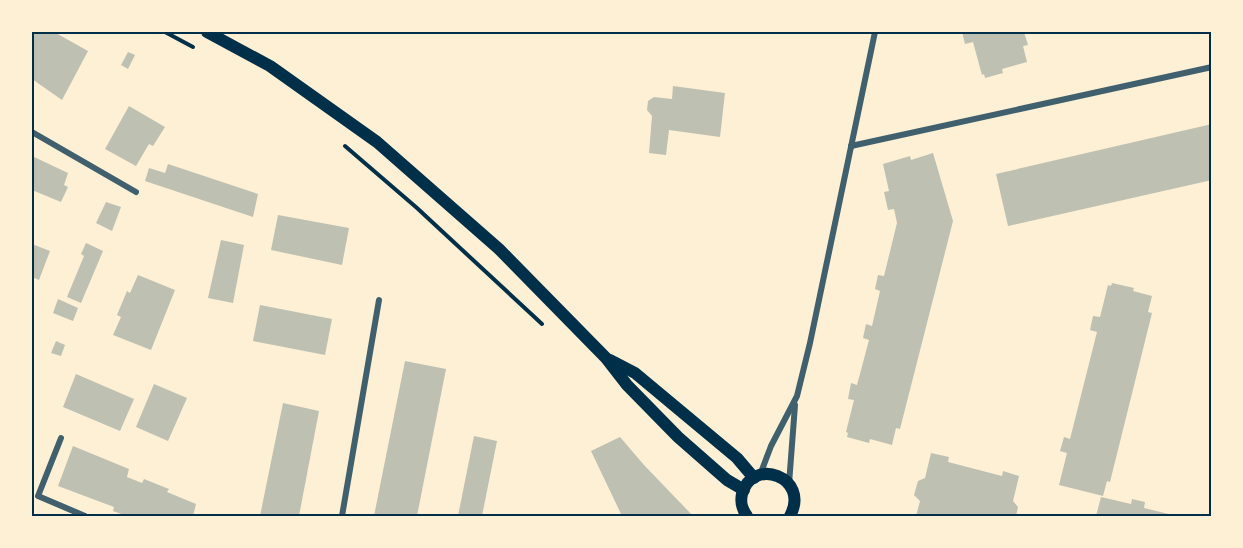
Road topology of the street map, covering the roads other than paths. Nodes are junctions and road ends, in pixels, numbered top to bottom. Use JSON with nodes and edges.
{"nodes":[{"id":1,"x":207,"y":32,"type":"edge"},
{"id":2,"x":875,"y":32,"type":"edge"},
{"id":3,"x":1212,"y":67,"type":"edge"},
{"id":4,"x":32,"y":132,"type":"edge"},
{"id":5,"x":851,"y":146,"type":"junction"},
{"id":6,"x":136,"y":192,"type":"dead end"},
{"id":7,"x":379,"y":300,"type":"dead end"},
{"id":8,"x":606,"y":358,"type":"junction"},
{"id":9,"x":795,"y":401,"type":"junction"},
{"id":10,"x":61,"y":438,"type":"dead end"},
{"id":11,"x":757,"y":476,"type":"junction"},
{"id":12,"x":789,"y":484,"type":"junction"},
{"id":13,"x":744,"y":489,"type":"junction"},
{"id":14,"x":794,"y":514,"type":"edge"},
{"id":15,"x":85,"y":516,"type":"edge"},
{"id":16,"x":342,"y":516,"type":"edge"},
{"id":17,"x":745,"y":516,"type":"edge"}],
"edges":[{"from":1,"to":8,"type":"main road"},
{"from":2,"to":5,"type":"street"},
{"from":3,"to":5,"type":"street"},
{"from":4,"to":6,"type":"street"},
{"from":5,"to":9,"type":"street"},
{"from":7,"to":16,"type":"street"},
{"from":8,"to":11,"type":"main road"},
{"from":8,"to":13,"type":"main road"},
{"from":9,"to":11,"type":"street"},
{"from":9,"to":12,"type":"street"},
{"from":10,"to":15,"type":"street"},
{"from":11,"to":12,"type":"main road"},
{"from":11,"to":13,"type":"main road"},
{"from":12,"to":14,"type":"main road"},
{"from":13,"to":17,"type":"main road"}]}
